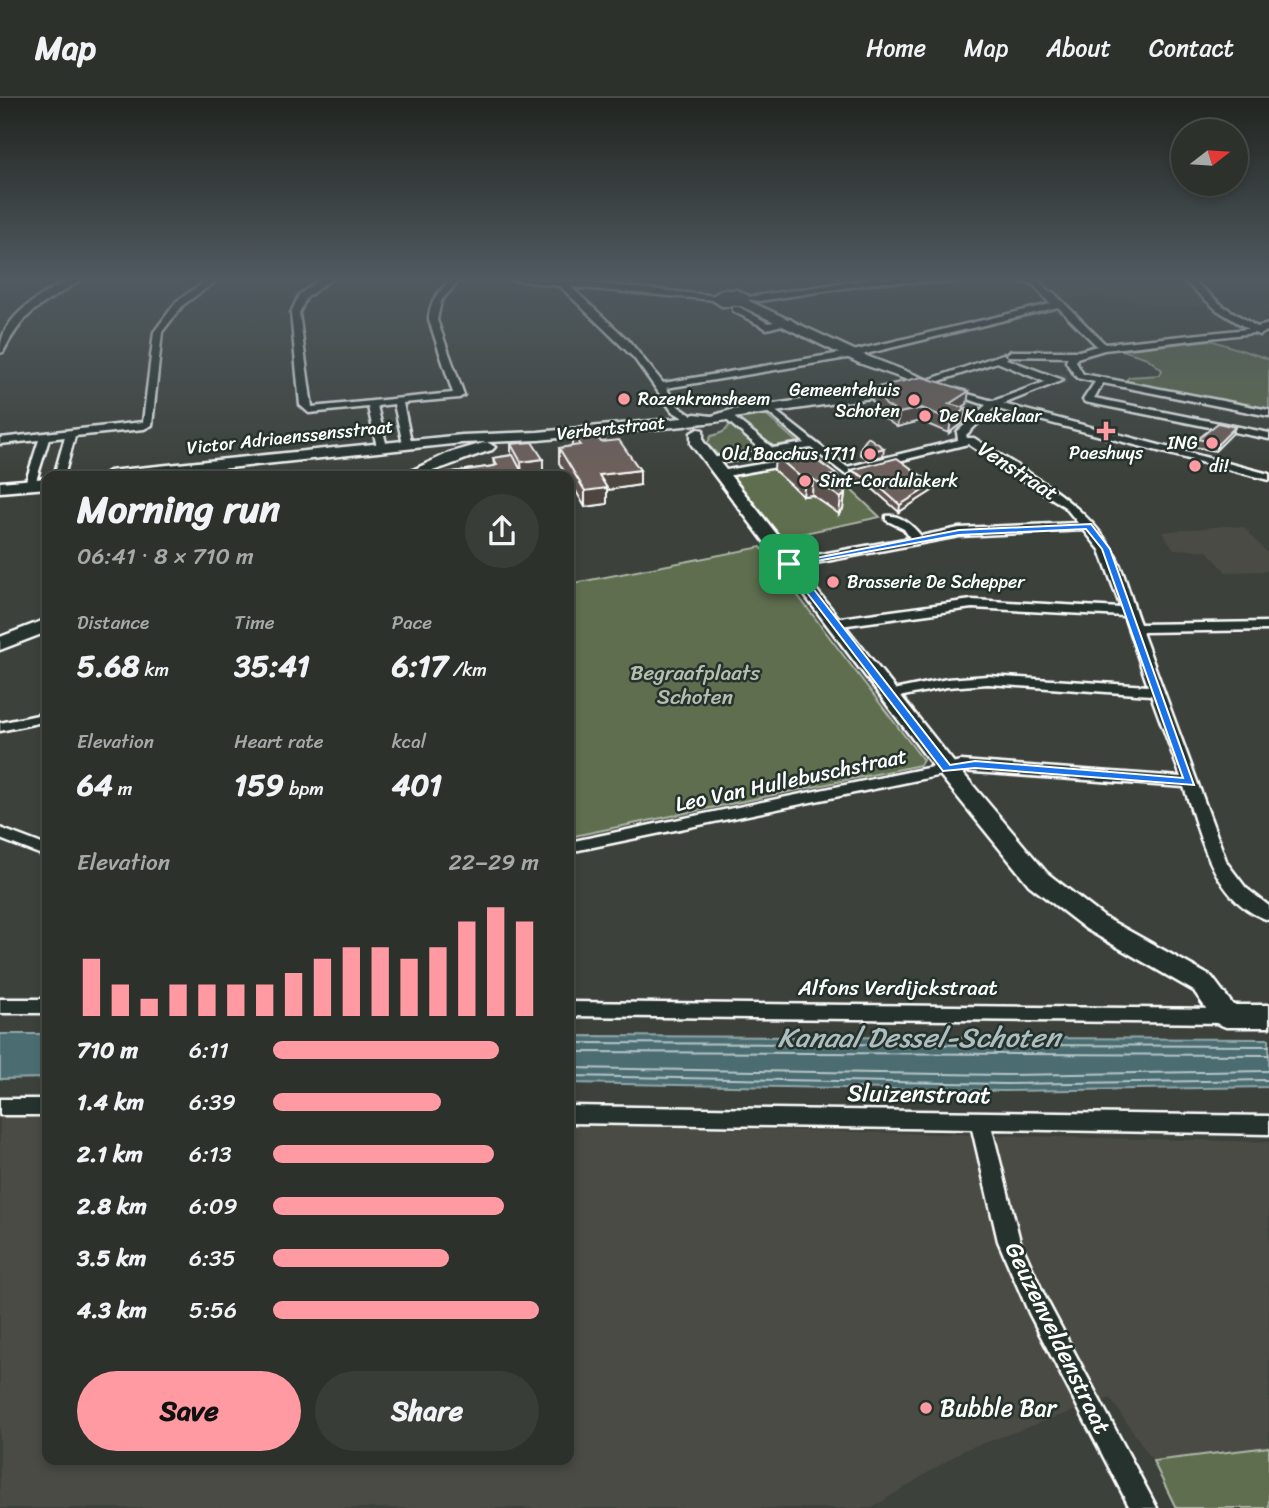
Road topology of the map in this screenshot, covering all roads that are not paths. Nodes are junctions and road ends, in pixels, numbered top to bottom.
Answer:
1 (157, 344) edge
2 (298, 344) edge
3 (441, 344) edge
4 (625, 344) edge
5 (832, 344) edge
6 (899, 344) edge
7 (1099, 344) edge
8 (1134, 344) edge
9 (1103, 347) junction
10 (853, 354) junction
11 (1080, 354) junction
12 (1004, 357) junction
13 (1080, 376) junction
14 (1069, 378) tunnel mouth
15 (927, 382) junction
16 (1100, 382) junction
17 (660, 386) junction
18 (398, 402) junction
19 (372, 405) junction
20 (991, 405) junction
21 (768, 408) junction
22 (1269, 413) edge
23 (720, 417) junction
24 (691, 425) junction
25 (71, 434) junction
26 (45, 436) junction
27 (1269, 436) edge
28 (963, 440) junction
29 (0, 441) edge
30 (481, 442) junction
31 (408, 444) junction
32 (812, 445) junction
33 (382, 447) junction
34 (771, 451) junction
35 (824, 455) junction
36 (786, 464) junction
37 (716, 468) junction
38 (60, 471) edge
39 (156, 471) edge
40 (420, 471) edge
41 (1269, 477) edge
42 (42, 483) edge
43 (30, 484) junction
44 (0, 487) edge
45 (890, 518) dead end
46 (1088, 526) junction
47 (918, 539) junction
48 (789, 564) junction
49 (1128, 612) junction
50 (833, 623) junction
51 (1269, 626) edge
52 (42, 627) edge
53 (1133, 628) junction
54 (0, 644) edge
55 (1156, 691) junction
56 (889, 695) junction
57 (42, 718) edge
58 (0, 727) edge
59 (947, 769) junction
60 (1190, 783) junction
61 (0, 833) edge
62 (574, 846) edge
63 (42, 850) edge
64 (1269, 914) edge
65 (0, 1006) edge
66 (42, 1006) edge
67 (574, 1009) edge
68 (1226, 1016) junction
69 (1269, 1016) edge
70 (0, 1107) edge
71 (42, 1107) edge
72 (574, 1114) edge
73 (980, 1121) junction
74 (1269, 1125) edge
75 (1144, 1508) edge

1 - 25 street
2 - 19 street
3 - 18 street
4 - 17 street
5 - 10 street
6 - 10 street
7 - 9 street
8 - 9 street
9 - 11 street
10 - 15 street
10 - 17 street
11 - 12 street
11 - 13 street
12 - 15 street
12 - 20 street
13 - 14 street
13 - 16 street
15 - 20 street
15 - 21 street
16 - 22 street
16 - 27 street
17 - 24 street
18 - 19 street
18 - 31 street
19 - 33 street
20 - 28 street
20 - 41 street
21 - 23 street
21 - 32 street
23 - 24 street, Verbertstraat
23 - 34 street
24 - 30 street, Verbertstraat
24 - 37 street
25 - 26 street
25 - 38 street
26 - 29 street
26 - 43 street
28 - 35 street
28 - 46 street, Venstraat
30 - 31 street, Victor Adriaenssensstraat
30 - 40 street, Verbertstraat
31 - 33 street, Victor Adriaenssensstraat
32 - 34 street
32 - 35 street
33 - 39 street, Victor Adriaenssensstraat
34 - 36 street
34 - 37 street
35 - 36 street
36 - 37 street
37 - 48 street
42 - 43 street
43 - 44 street
45 - 47 street
46 - 47 street
46 - 49 street, Venstraat
47 - 48 street
48 - 50 street
49 - 50 street
49 - 53 street, Venstraat
50 - 56 street
51 - 53 street
52 - 54 street
53 - 55 street, Venstraat
55 - 56 street
55 - 60 street, Venstraat
56 - 59 street
57 - 58 street
59 - 60 street, Leo Van Hullebuschstraat
59 - 62 street, Leo Van Hullebuschstraat
59 - 68 street
60 - 64 street, Venstraat
61 - 63 street
65 - 66 street
67 - 68 street, Alfons Verdijckstraat
68 - 69 street
70 - 71 street
72 - 73 street, Sluizenstraat
73 - 74 street, Sluizenstraat
73 - 75 street, Geuzenveldenstraat

